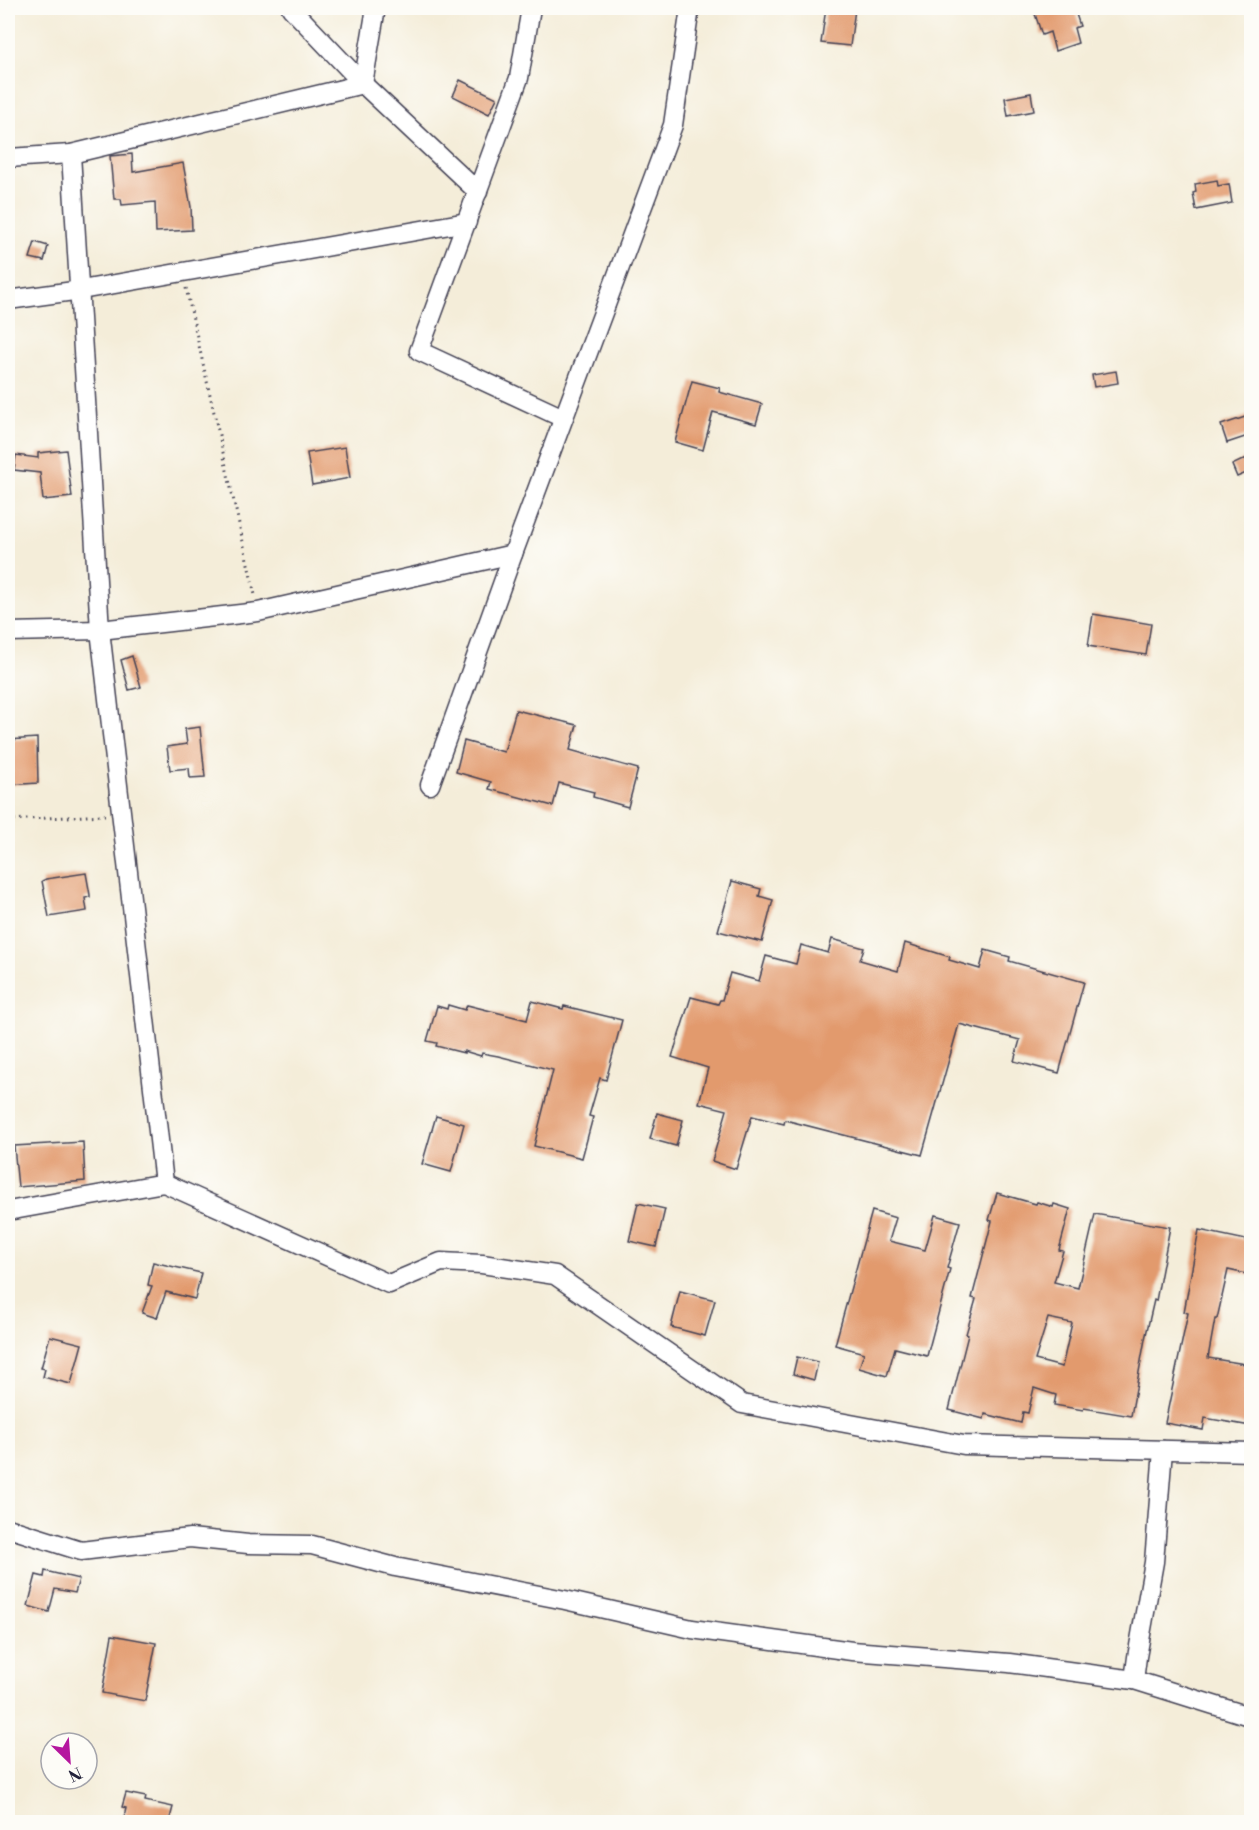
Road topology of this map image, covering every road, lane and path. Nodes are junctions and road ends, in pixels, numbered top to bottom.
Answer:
1 (291, 8) edge
2 (376, 8) edge
3 (531, 8) edge
4 (690, 8) edge
5 (363, 84) junction
6 (71, 154) junction
7 (8, 158) edge
8 (478, 192) junction
9 (467, 222) junction
10 (182, 273) junction
11 (81, 290) junction
12 (8, 300) edge
13 (564, 418) junction
14 (513, 554) junction
15 (258, 612) junction
16 (100, 630) junction
17 (8, 632) edge
18 (430, 785) dead end
19 (121, 814) junction
20 (8, 820) edge
21 (164, 1183) junction
22 (8, 1211) edge
23 (1163, 1450) junction
24 (1251, 1452) edge
25 (8, 1528) edge
26 (1134, 1680) junction
27 (1251, 1717) edge

1 - 5 street
2 - 5 street
3 - 8 street
4 - 13 street
5 - 6 street
5 - 8 street
6 - 7 street
6 - 11 street
8 - 9 street
9 - 10 street
9 - 13 street
10 - 11 street
10 - 15 path
11 - 12 street
11 - 16 street
13 - 14 street
14 - 15 street
14 - 18 street
15 - 16 street
16 - 17 street
16 - 19 street
19 - 20 path
19 - 21 street
21 - 22 street
21 - 23 street
23 - 24 street
23 - 26 street
25 - 26 street
26 - 27 street

